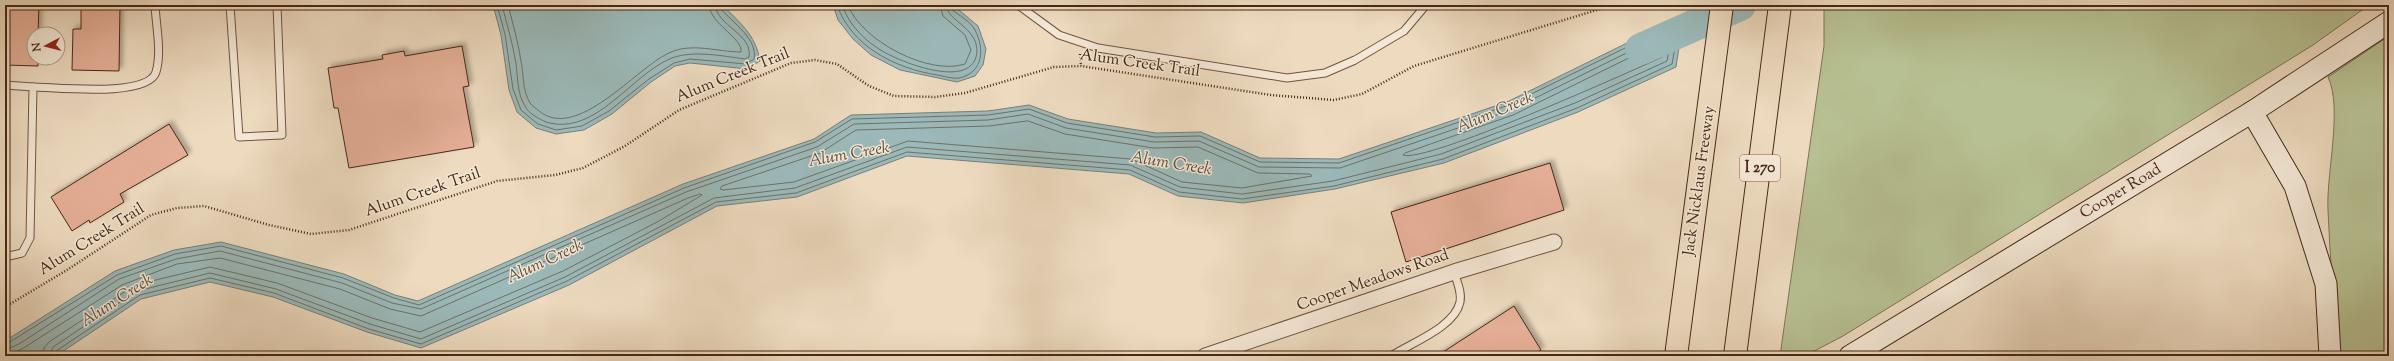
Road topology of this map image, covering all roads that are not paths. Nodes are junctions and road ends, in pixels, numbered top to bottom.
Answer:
1 (155, 5) edge
2 (230, 5) edge
3 (276, 5) edge
4 (1018, 5) edge
5 (1426, 5) edge
6 (1722, 5) edge
7 (1780, 5) edge
8 (2389, 22) edge
9 (5, 85) edge
10 (33, 87) junction
11 (2252, 112) junction
12 (1554, 242) dead end
13 (5, 257) edge
14 (1454, 272) junction
15 (1205, 356) edge
16 (1391, 356) edge
17 (1676, 356) edge
18 (1735, 356) edge
19 (1850, 356) edge
20 (2330, 356) edge

1 - 10 lane
2 - 3 lane
4 - 5 lane
6 - 17 highway, Jack Nicklaus Freeway
7 - 18 highway, I 270
8 - 11 street, Cooper Road
9 - 10 lane
10 - 13 lane
11 - 19 street, Cooper Road
11 - 20 street
12 - 14 street, Cooper Meadows Road
14 - 15 street, Cooper Meadows Road
14 - 16 lane

